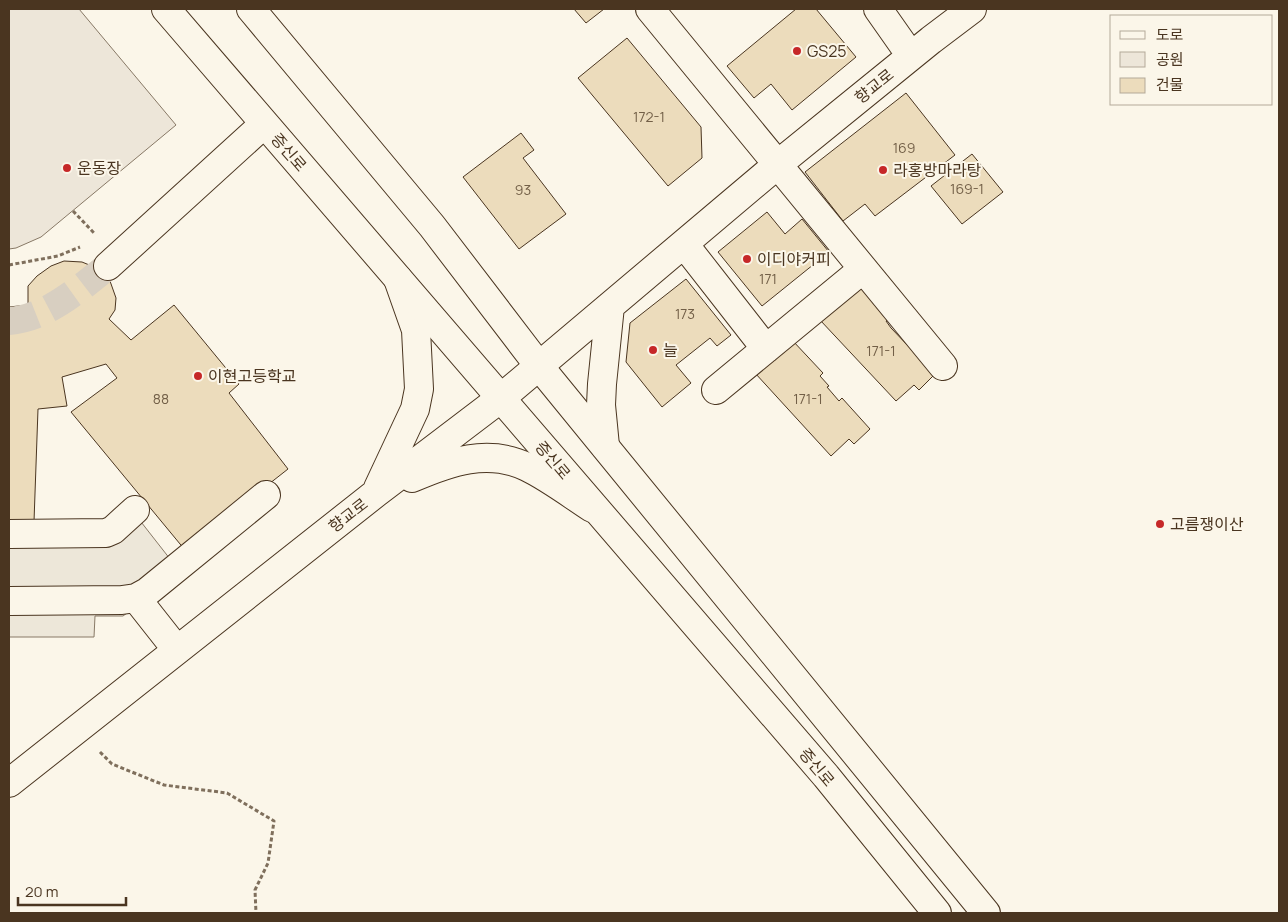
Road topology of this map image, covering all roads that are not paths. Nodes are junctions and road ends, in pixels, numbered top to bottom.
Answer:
1 (166, 9) edge
2 (251, 9) edge
3 (650, 9) edge
4 (878, 9) edge
5 (972, 9) edge
6 (911, 56) junction
7 (264, 124) junction
8 (777, 165) junction
9 (684, 244) junction
10 (108, 266) tunnel mouth
11 (863, 269) junction
12 (398, 279) junction
13 (610, 306) junction
14 (766, 349) junction
15 (539, 366) junction
16 (943, 366) dead end
17 (716, 390) dead end
18 (501, 398) junction
19 (605, 446) junction
20 (376, 493) junction
21 (266, 496) dead end
22 (135, 510) dead end
23 (598, 512) junction
24 (9, 534) edge
25 (136, 598) junction
26 (9, 601) edge
27 (177, 650) junction
28 (9, 783) edge
29 (937, 913) edge
30 (986, 913) edge

1 - 7 main road, 증신로
2 - 15 main road
3 - 8 main road
4 - 6 main road
5 - 6 main road, 향교로
6 - 8 main road, 향교로
7 - 10 main road
7 - 12 main road, 증신로
8 - 9 main road, 향교로
8 - 11 main road
9 - 13 main road, 향교로
9 - 14 main road
11 - 14 main road
11 - 16 main road
12 - 18 main road, 증신로
12 - 20 main road
13 - 15 main road, 향교로
13 - 19 main road
14 - 17 main road
15 - 18 main road, 향교로
15 - 19 main road
18 - 20 main road, 향교로
18 - 23 main road, 증신로
19 - 30 main road
20 - 23 main road
20 - 27 main road, 향교로
21 - 25 main road
22 - 24 main road
23 - 29 main road, 증신로
25 - 26 main road
25 - 27 main road
27 - 28 main road, 향교로

